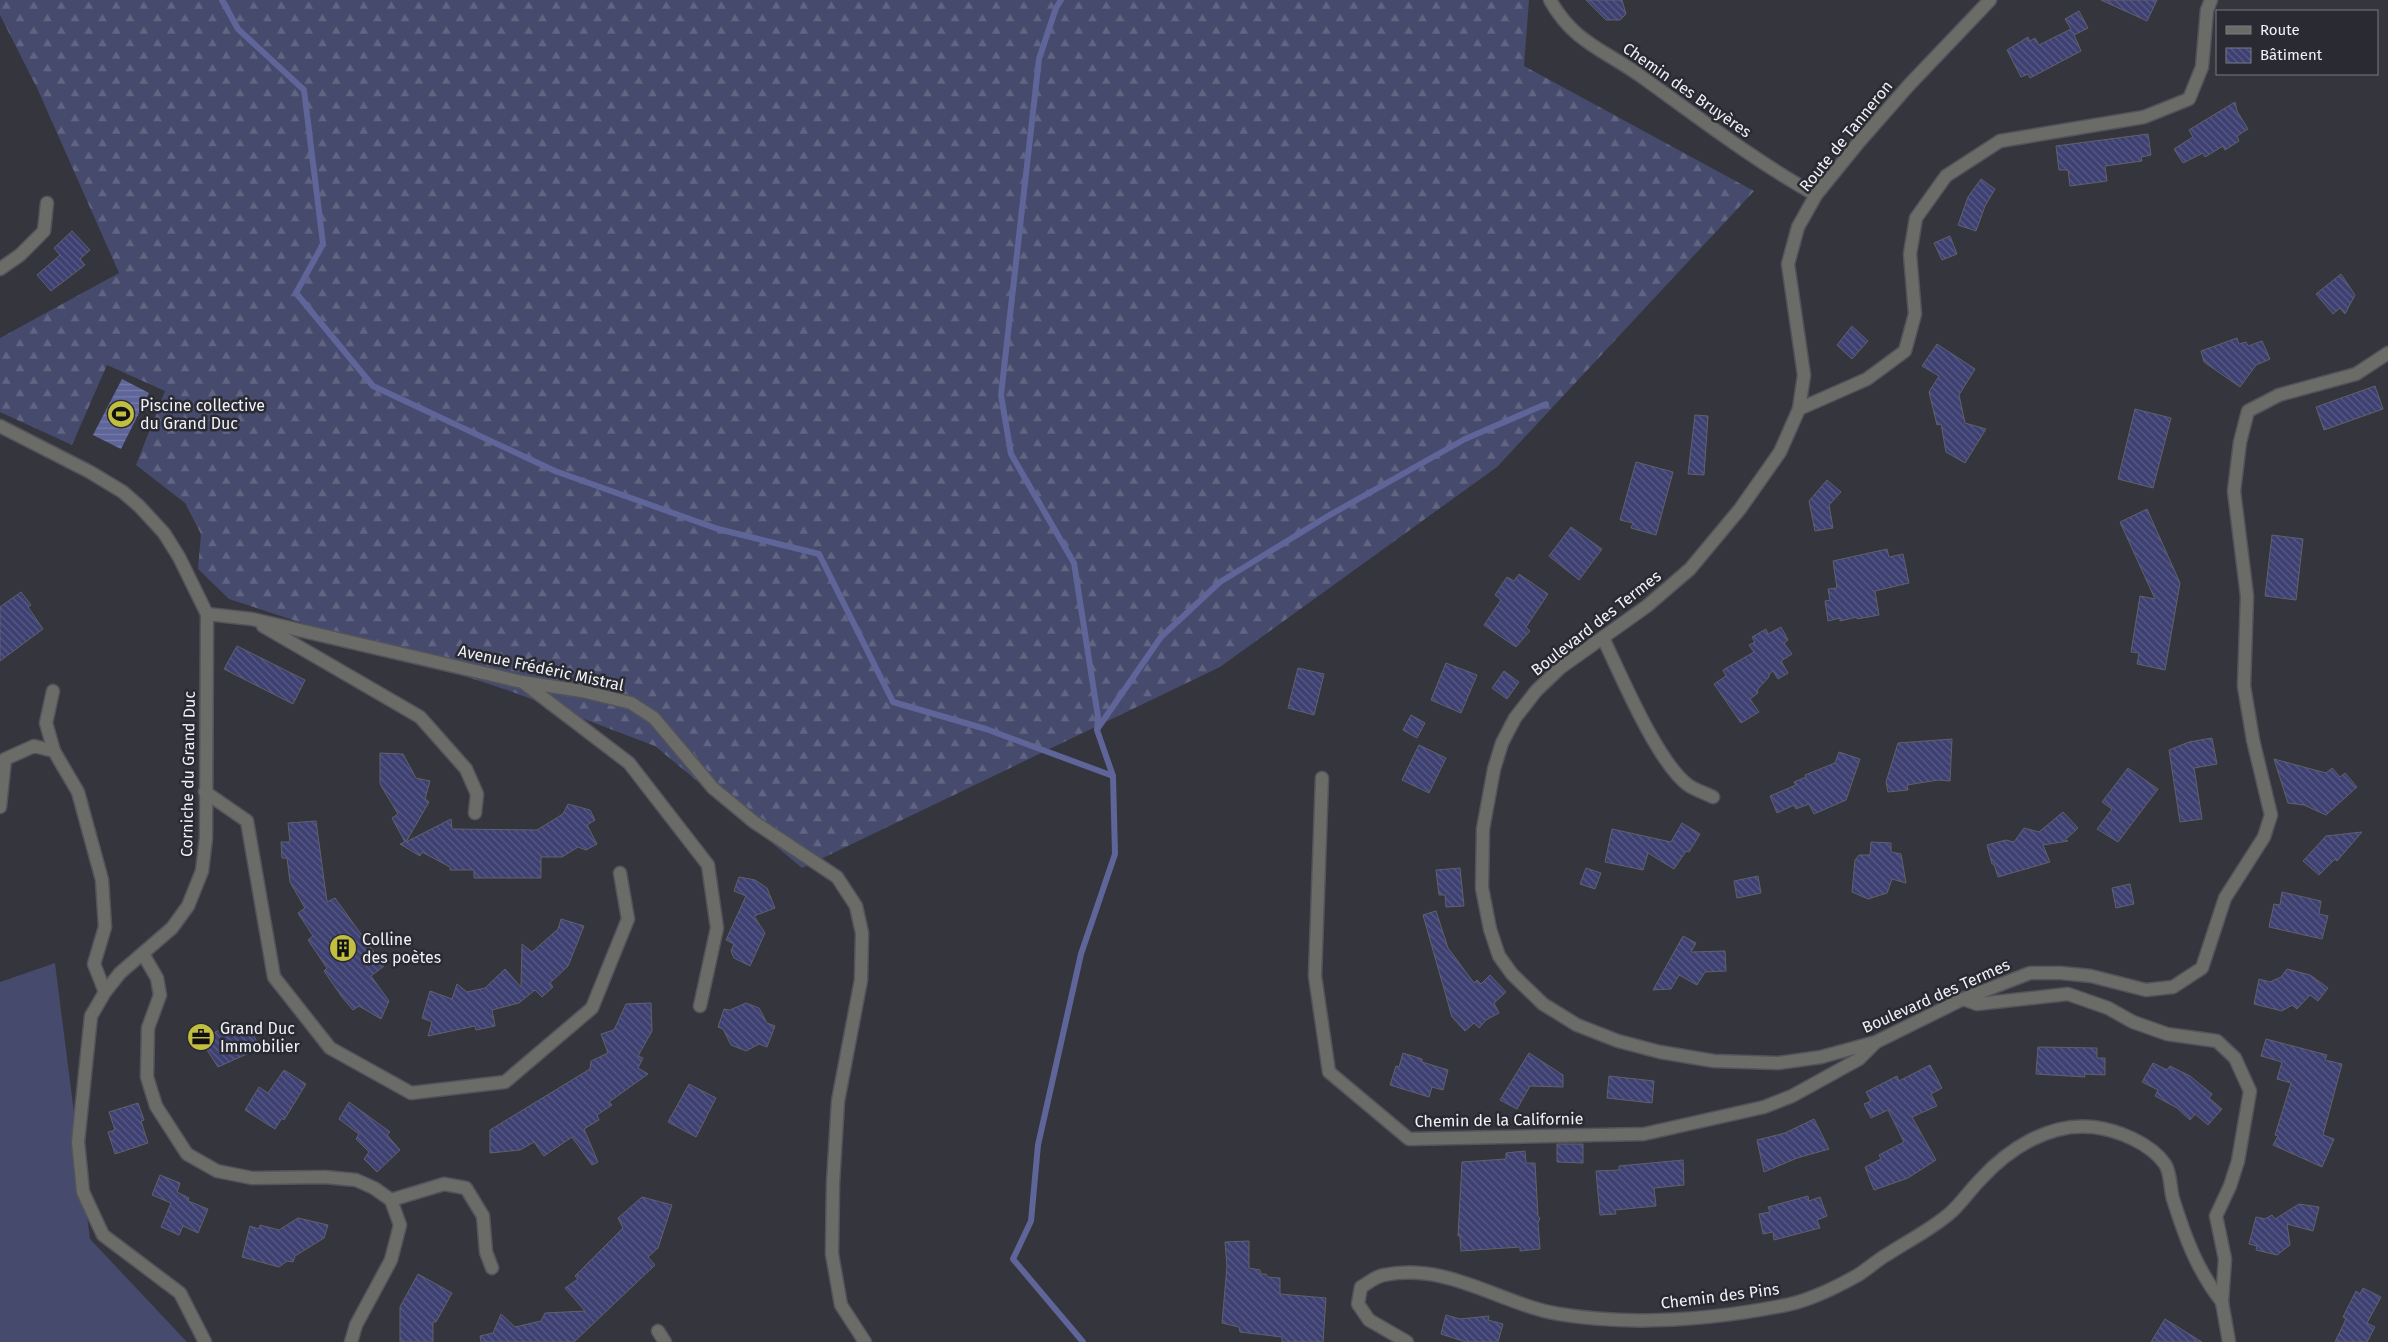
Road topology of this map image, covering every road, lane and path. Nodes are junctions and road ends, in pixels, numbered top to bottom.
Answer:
1 (1550, 0) edge
2 (1990, 0) edge
3 (2211, 0) edge
4 (1816, 195) junction
5 (47, 203) dead end
6 (0, 269) edge
7 (2388, 353) edge
8 (1799, 409) junction
9 (0, 426) edge
10 (207, 614) junction
11 (252, 619) junction
12 (1603, 638) junction
13 (522, 682) junction
14 (53, 691) dead end
15 (54, 751) junction
16 (1322, 778) dead end
17 (205, 792) junction
18 (1713, 797) dead end
19 (0, 806) edge
20 (475, 814) dead end
21 (620, 873) dead end
22 (143, 954) junction
23 (105, 992) junction
24 (1963, 999) junction
25 (700, 1006) dead end
26 (1876, 1042) junction
27 (391, 1200) junction
28 (492, 1268) dead end
29 (2222, 1302) junction
30 (205, 1342) edge
31 (351, 1342) edge
32 (865, 1342) edge
33 (1407, 1342) edge
34 (2229, 1342) edge

1 - 4 street, Chemin des Bruyères
2 - 4 street, Route de Tanneron
3 - 8 street
4 - 8 street, Route de Tanneron
5 - 6 street
7 - 24 street, Boulevard des Termes
8 - 12 street, Boulevard des Termes
9 - 10 street, Corniche du Grand Duc
10 - 11 street, Avenue Frédéric Mistral
10 - 17 street, Corniche du Grand Duc
11 - 13 street, Avenue Frédéric Mistral
11 - 20 street
12 - 18 street
12 - 26 street, Boulevard des Termes
13 - 25 street
13 - 32 street, Avenue Frédéric Mistral
14 - 15 street
15 - 19 street
15 - 23 street
16 - 26 street, Chemin de la Californie
17 - 21 street
17 - 22 street, Corniche du Grand Duc
22 - 23 street, Corniche du Grand Duc
22 - 27 street
23 - 30 street, Corniche du Grand Duc
24 - 26 street, Boulevard des Termes
24 - 29 street
27 - 28 street
27 - 31 street
29 - 33 street, Chemin des Pins
29 - 34 street

